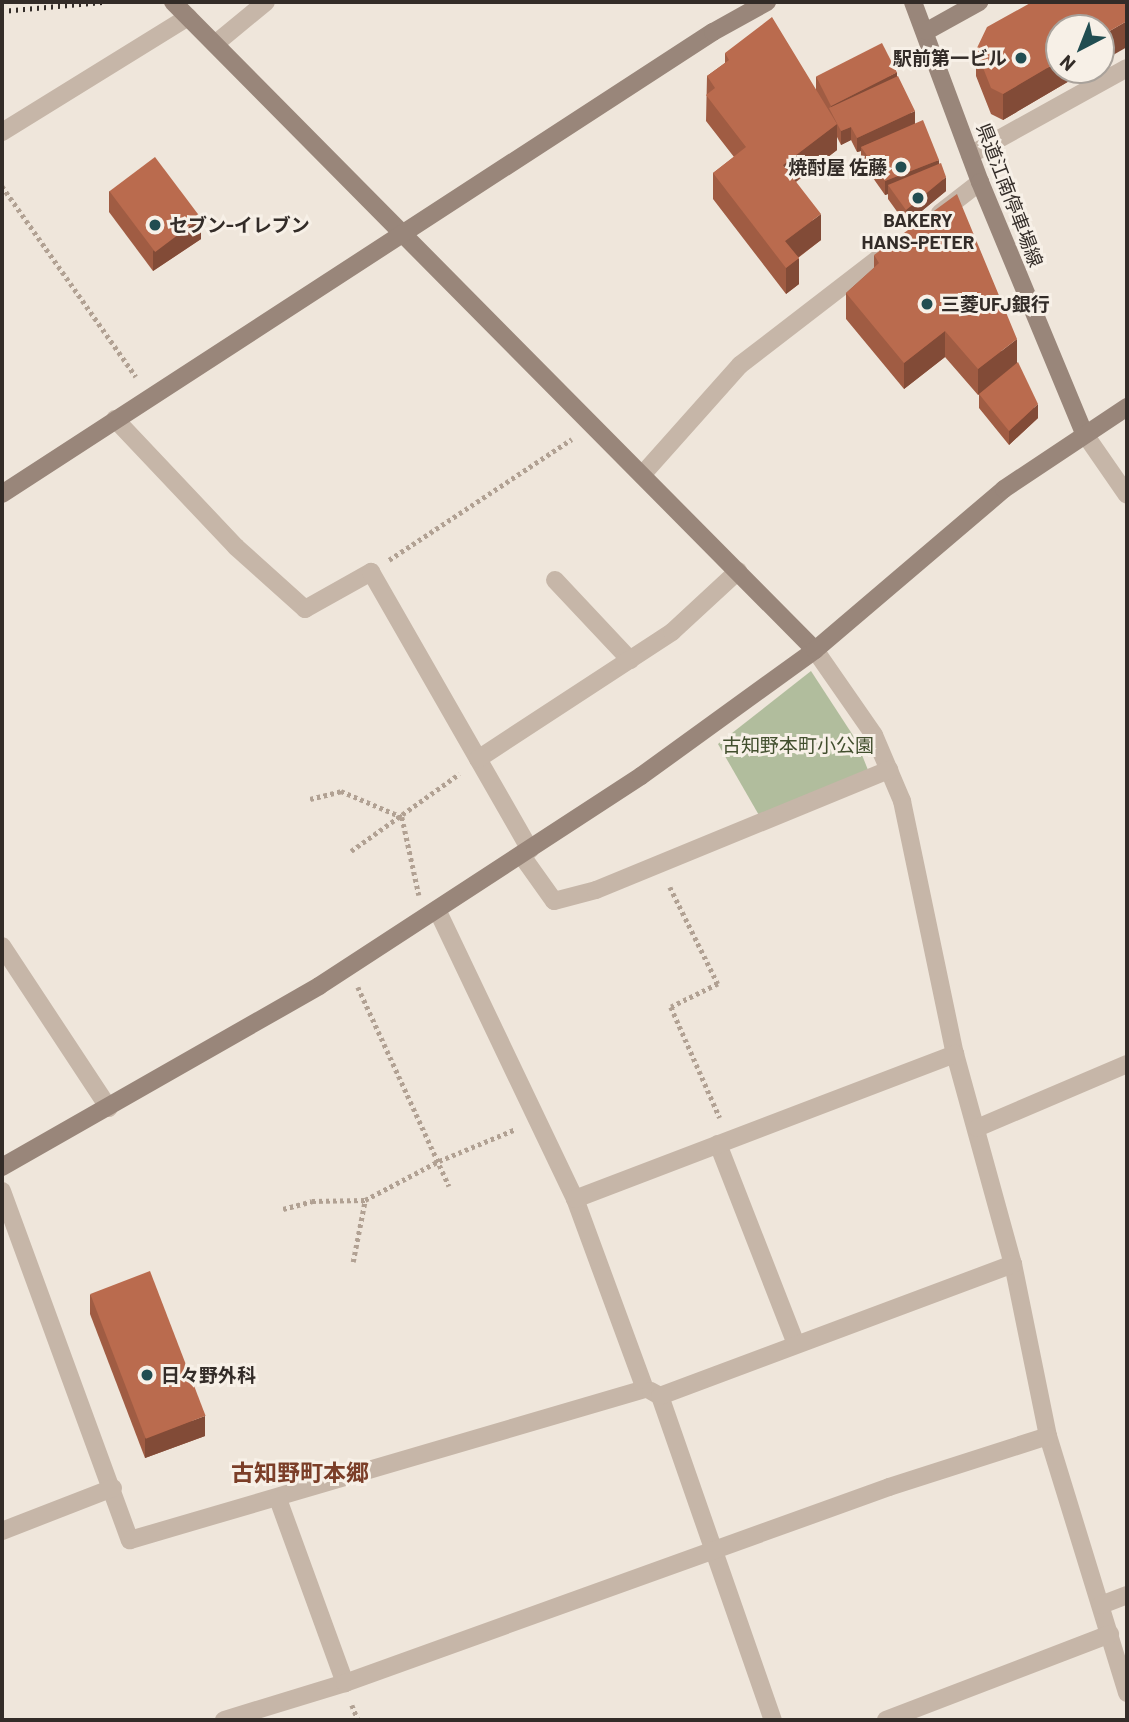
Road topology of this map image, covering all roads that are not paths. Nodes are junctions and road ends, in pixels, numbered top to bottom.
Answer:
1 (173, 2) edge
2 (266, 2) edge
3 (767, 2) edge
4 (913, 2) edge
5 (979, 2) edge
6 (188, 17) junction
7 (927, 31) junction
8 (215, 44) junction
9 (1127, 68) edge
10 (2, 132) edge
11 (970, 155) junction
12 (981, 182) junction
13 (926, 223) edge
14 (403, 234) junction
15 (905, 239) edge
16 (1126, 411) edge
17 (116, 419) junction
18 (1084, 433) junction
19 (642, 475) junction
20 (2, 495) edge
21 (1127, 495) edge
22 (738, 571) junction
23 (555, 580) dead end
24 (815, 650) junction
25 (630, 660) junction
26 (478, 759) junction
27 (889, 770) junction
28 (526, 853) junction
29 (431, 916) junction
30 (2, 946) edge
31 (955, 1054) junction
32 (1127, 1064) edge
33 (109, 1108) junction
34 (977, 1128) junction
35 (724, 1141) junction
36 (2, 1167) edge
37 (2, 1191) edge
38 (575, 1199) junction
39 (1013, 1264) junction
40 (795, 1342) junction
41 (653, 1392) junction
42 (1048, 1436) junction
43 (113, 1488) junction
44 (278, 1499) junction
45 (2, 1531) edge
46 (712, 1554) junction
47 (1127, 1595) edge
48 (1101, 1605) junction
49 (1110, 1634) junction
50 (345, 1683) junction
51 (1127, 1693) edge
52 (224, 1720) edge
53 (773, 1720) edge
54 (886, 1720) edge

1 - 6 street
2 - 8 street
3 - 14 street
4 - 7 street, 県道江南停車場線
5 - 7 street
6 - 8 street
6 - 10 street
7 - 11 street, 県道江南停車場線
8 - 14 street
9 - 11 street
11 - 12 street, 県道江南停車場線
12 - 13 street
12 - 18 street, 県道江南停車場線
14 - 17 street
14 - 19 street
15 - 19 street
16 - 18 street
17 - 20 street
17 - 26 street
18 - 21 street
18 - 24 street
19 - 22 street
22 - 24 street
22 - 25 street
23 - 25 street
24 - 27 street
24 - 28 street
25 - 26 street
26 - 28 street
27 - 28 street
27 - 31 street
28 - 29 street
29 - 33 street
29 - 38 street
30 - 33 street
31 - 34 street
31 - 35 street
32 - 34 street
33 - 36 street
34 - 39 street
35 - 38 street
35 - 40 street
37 - 43 street
38 - 41 street
39 - 40 street
39 - 42 street
40 - 41 street
41 - 44 street
41 - 46 street
42 - 46 street
42 - 48 street
43 - 44 street
43 - 45 street
44 - 50 street
46 - 50 street
46 - 53 street
47 - 48 street
48 - 49 street
49 - 51 street
49 - 54 street
50 - 52 street

